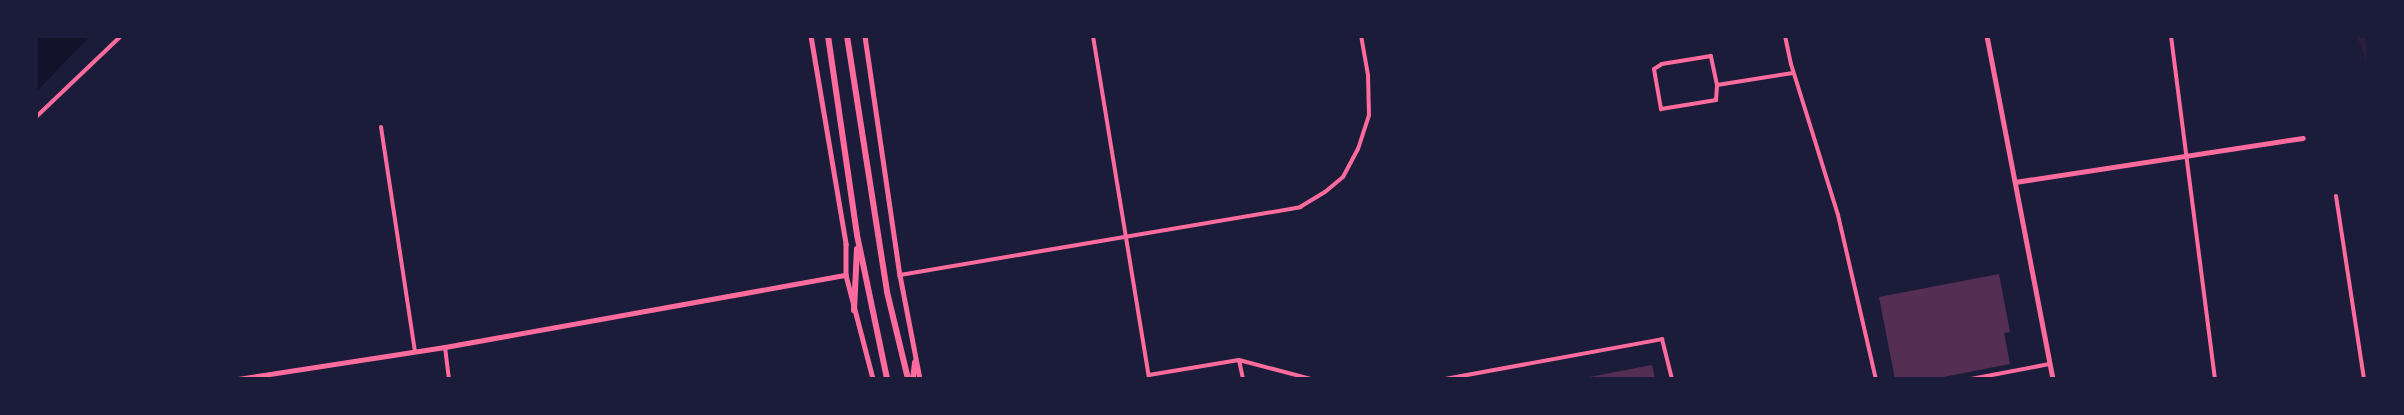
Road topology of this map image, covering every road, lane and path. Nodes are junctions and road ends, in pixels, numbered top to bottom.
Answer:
1 (120, 36) edge
2 (811, 36) edge
3 (828, 36) edge
4 (847, 36) edge
5 (865, 36) edge
6 (1094, 36) edge
7 (1361, 36) edge
8 (1785, 36) edge
9 (1987, 36) edge
10 (2170, 36) edge
11 (1793, 73) junction
12 (1717, 85) junction
13 (36, 117) edge
14 (381, 127) dead end
15 (2303, 138) dead end
16 (2187, 157) junction
17 (2015, 182) junction
18 (2336, 196) dead end
19 (857, 236) junction
20 (1127, 238) junction
21 (846, 275) junction
22 (900, 275) junction
23 (854, 310) junction
24 (445, 346) junction
25 (415, 351) junction
26 (1239, 360) junction
27 (915, 362) junction
28 (2050, 364) junction
29 (1149, 377) edge
30 (238, 379) edge
31 (449, 379) edge
32 (872, 379) edge
33 (888, 379) edge
34 (908, 379) edge
35 (913, 379) edge
36 (920, 379) edge
37 (1243, 379) edge
38 (1311, 379) edge
39 (1445, 379) edge
40 (1672, 379) edge
41 (1876, 379) edge
42 (1970, 379) edge
43 (2053, 379) edge
44 (2215, 379) edge
45 (2364, 379) edge

1 - 13 street
2 - 21 street
3 - 19 highway
4 - 34 highway
5 - 22 street
6 - 20 street
7 - 20 street
8 - 11 street
9 - 17 street
10 - 16 street
11 - 12 street
11 - 41 street
12 - 12 street
14 - 25 street
15 - 16 street
16 - 17 street
16 - 44 street
17 - 28 street
18 - 45 street
19 - 23 highway
19 - 33 highway
20 - 22 street
20 - 29 street
21 - 23 street
21 - 24 street
22 - 27 street
23 - 32 street
24 - 25 street
24 - 31 street
25 - 30 street
26 - 29 street
26 - 37 street
26 - 38 street
27 - 35 highway
27 - 36 street
28 - 42 street
28 - 43 street
39 - 40 street

